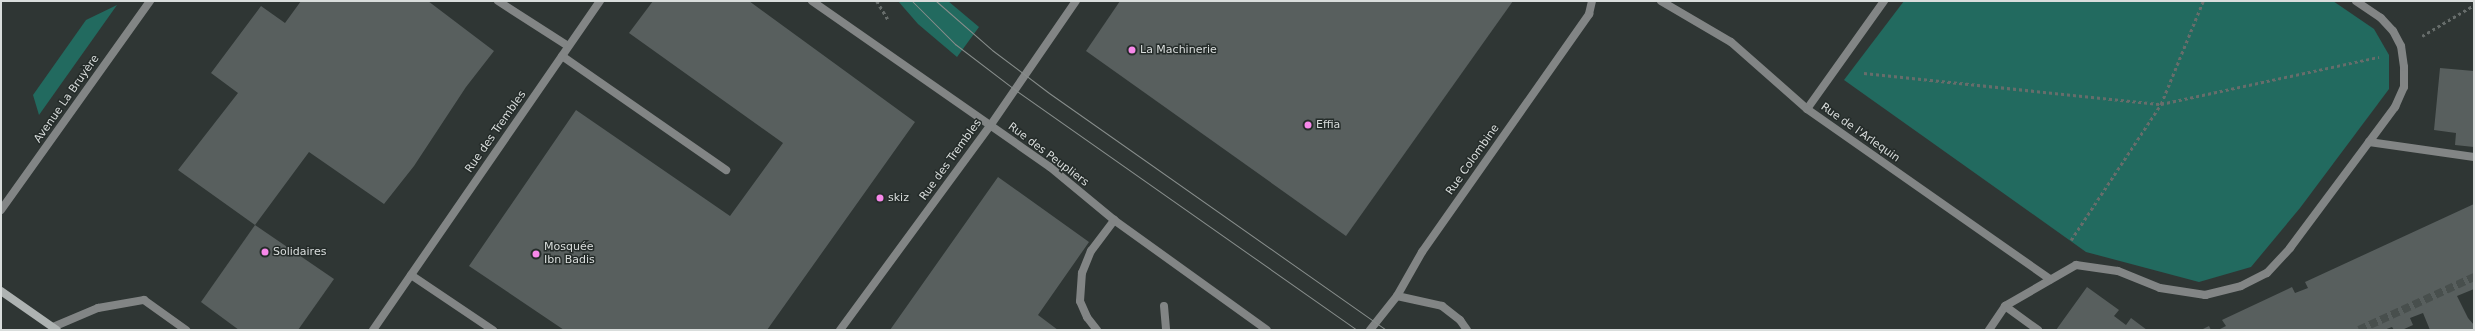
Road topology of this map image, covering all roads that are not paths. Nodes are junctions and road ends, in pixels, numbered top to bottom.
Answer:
1 (150, 1) edge
2 (498, 1) edge
3 (600, 1) edge
4 (812, 1) edge
5 (1076, 1) edge
6 (1592, 1) edge
7 (1661, 1) edge
8 (1884, 1) edge
9 (2356, 1) edge
10 (568, 46) junction
11 (562, 56) junction
12 (1807, 109) junction
13 (990, 126) junction
14 (2370, 142) junction
15 (2474, 156) edge
16 (726, 170) dead end
17 (1, 210) edge
18 (1114, 220) junction
19 (411, 275) junction
20 (2050, 279) junction
21 (1, 291) edge
22 (1397, 296) junction
23 (1164, 306) dead end
24 (2005, 306) junction
25 (55, 329) edge
26 (186, 330) edge
27 (373, 330) edge
28 (494, 330) edge
29 (840, 330) edge
30 (1098, 330) edge
31 (1166, 330) edge
32 (1268, 330) edge
33 (1370, 330) edge
34 (1467, 330) edge
35 (1989, 330) edge
36 (2038, 330) edge

1 - 17 street, Avenue La Bruyère
2 - 10 street
3 - 10 street, Rue des Trembles
4 - 13 street, Rue des Peupliers
5 - 13 street, Rue des Trembles
6 - 22 street, Rue Colombine
7 - 12 street, Rue de l'Arlequin
8 - 12 street
9 - 14 street
10 - 11 street, Rue des Trembles
11 - 16 street
11 - 19 street, Rue des Trembles
12 - 20 street, Rue de l'Arlequin
13 - 18 street, Rue des Peupliers
13 - 29 street, Rue des Trembles
14 - 15 street
14 - 20 street
18 - 30 street
18 - 32 street, Rue des Peupliers
19 - 27 street, Rue des Trembles
19 - 28 street
20 - 24 street
21 - 25 main road
22 - 33 street, Rue Colombine
22 - 34 street
23 - 31 street
24 - 35 street
24 - 36 street
25 - 26 street

